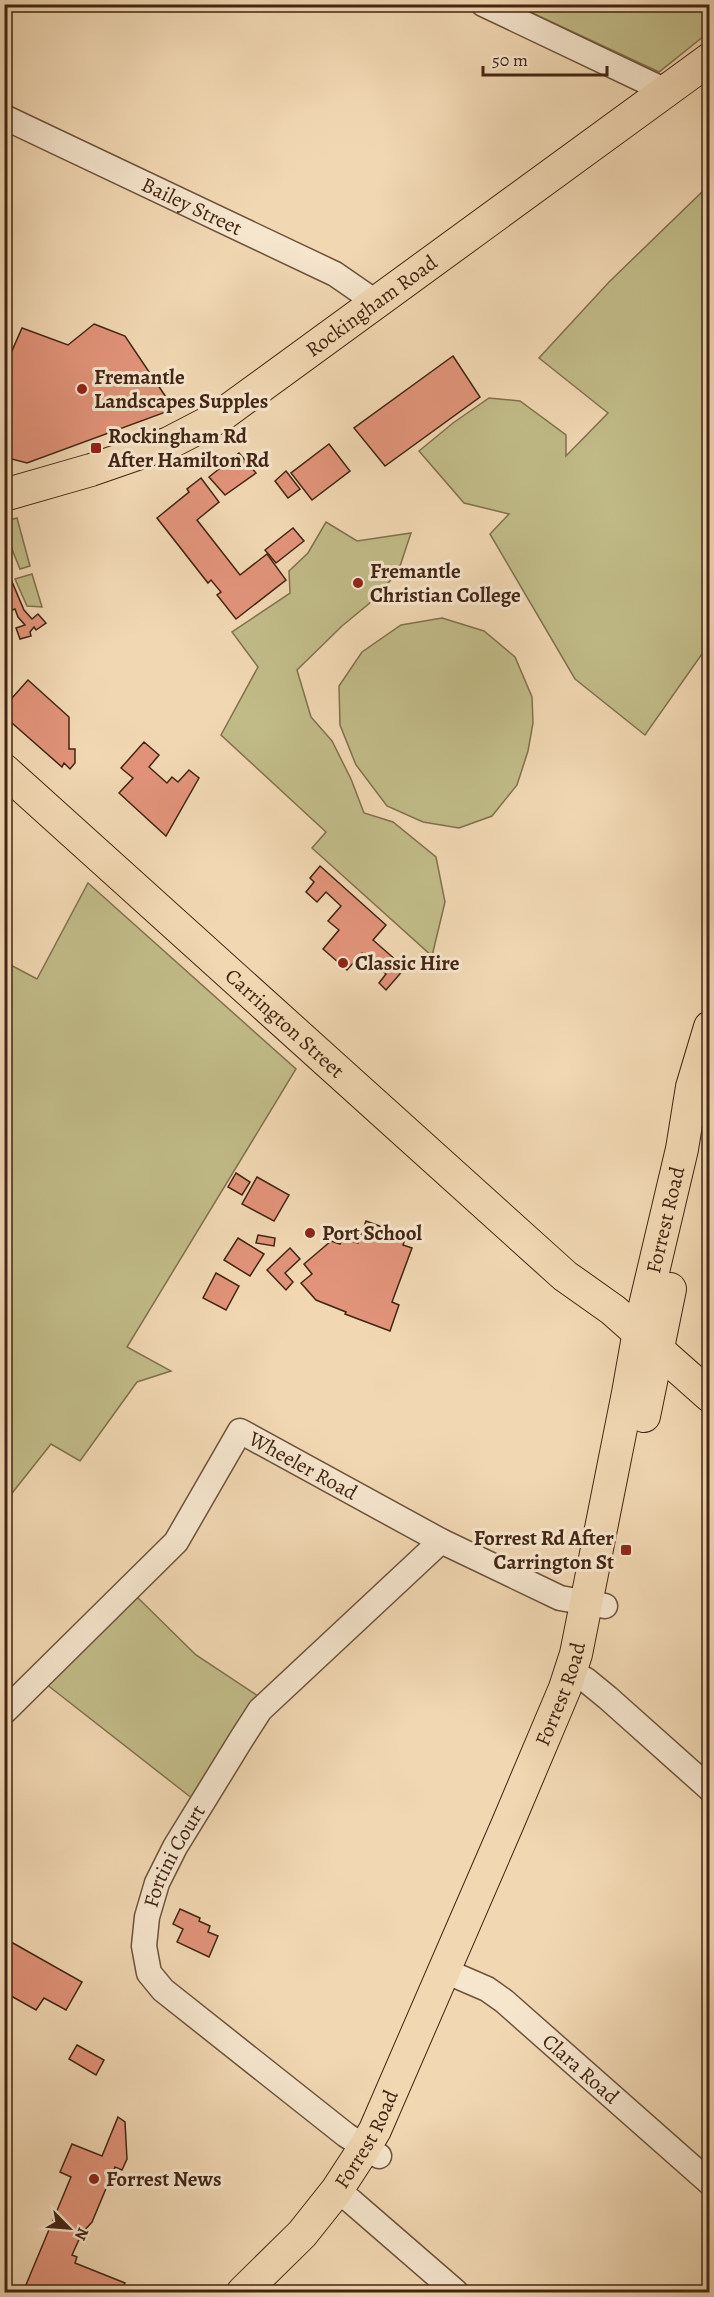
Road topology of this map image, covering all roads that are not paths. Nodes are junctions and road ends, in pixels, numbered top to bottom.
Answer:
1 (483, 4) edge
2 (710, 59) edge
3 (666, 90) junction
4 (4, 117) edge
5 (377, 303) junction
6 (12, 489) edge
7 (4, 770) edge
8 (710, 1027) edge
9 (710, 1098) edge
10 (646, 1351) junction
11 (710, 1396) edge
12 (710, 1412) edge
13 (441, 1541) junction
14 (595, 1605) junction
15 (578, 1676) junction
16 (4, 1712) edge
17 (710, 1789) edge
18 (452, 1974) junction
19 (372, 2152) junction
20 (710, 2183) edge
21 (344, 2195) junction
22 (243, 2292) edge
23 (267, 2292) edge
24 (456, 2292) edge

1 - 3 street
2 - 3 main road, Rockingham Road
3 - 5 main road, Rockingham Road
4 - 5 street, Bailey Street
5 - 6 main road, Rockingham Road
7 - 10 main road, Carrington Street
8 - 10 main road, Forrest Road
9 - 10 main road, Forrest Road
10 - 11 main road, Carrington Street
10 - 12 main road, Carrington Street
10 - 14 main road, Forrest Road
13 - 14 street, Wheeler Road
13 - 16 street, Wheeler Road
13 - 19 street, Fortini Court
14 - 15 main road, Forrest Road
15 - 17 street
15 - 18 main road, Forrest Road
18 - 19 main road, Forrest Road
18 - 20 street, Clara Road
19 - 21 main road, Forrest Road
21 - 22 main road, Forrest Road
21 - 23 main road, Forrest Road
21 - 24 street

